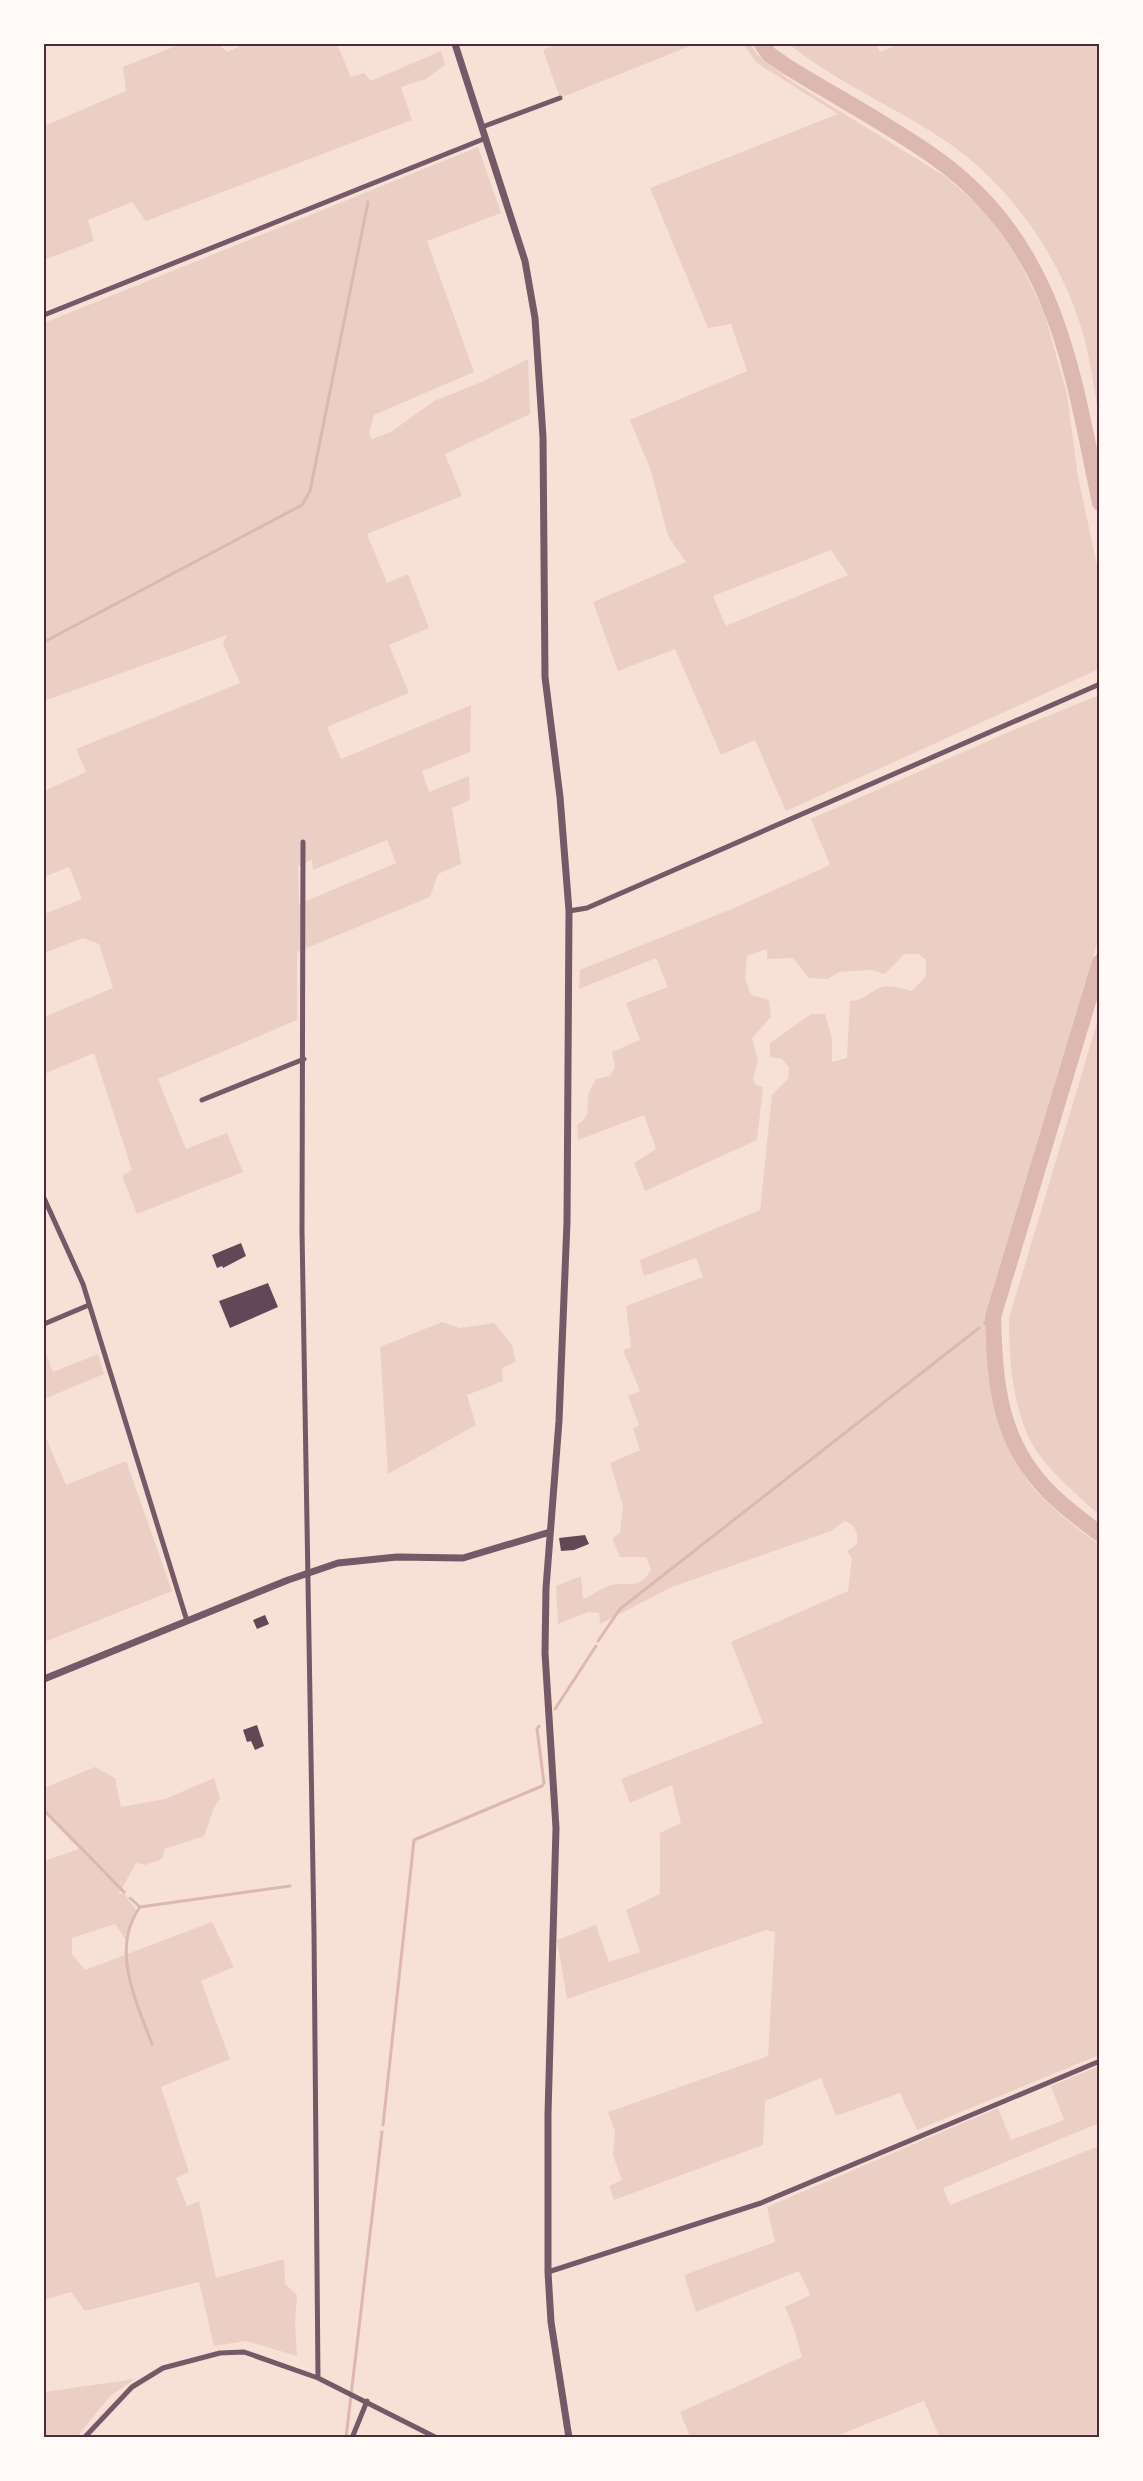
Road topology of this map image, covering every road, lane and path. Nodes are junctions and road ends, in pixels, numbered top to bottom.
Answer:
1 (455, 44) edge
2 (560, 98) dead end
3 (482, 127) junction
4 (486, 138) junction
5 (44, 315) edge
6 (1100, 684) edge
7 (303, 842) dead end
8 (568, 911) junction
9 (304, 1059) junction
10 (202, 1100) dead end
11 (44, 1198) edge
12 (90, 1305) junction
13 (44, 1324) edge
14 (549, 1532) junction
15 (308, 1572) junction
16 (188, 1621) junction
17 (44, 1679) edge
18 (1100, 2061) edge
19 (548, 2272) junction
20 (318, 2378) junction
21 (367, 2401) junction
22 (84, 2438) edge
23 (352, 2438) edge
24 (437, 2438) edge
25 (569, 2438) edge

1 - 3 street
2 - 3 street
3 - 4 street
4 - 5 street
4 - 8 street
6 - 8 street
7 - 9 street
8 - 14 street
9 - 10 street
9 - 15 street
11 - 12 street
12 - 13 street
12 - 16 street
14 - 15 street
14 - 19 street
15 - 16 street
15 - 20 street
16 - 17 street
18 - 19 street
19 - 25 street
20 - 21 street
20 - 22 street
21 - 23 street
21 - 24 street

